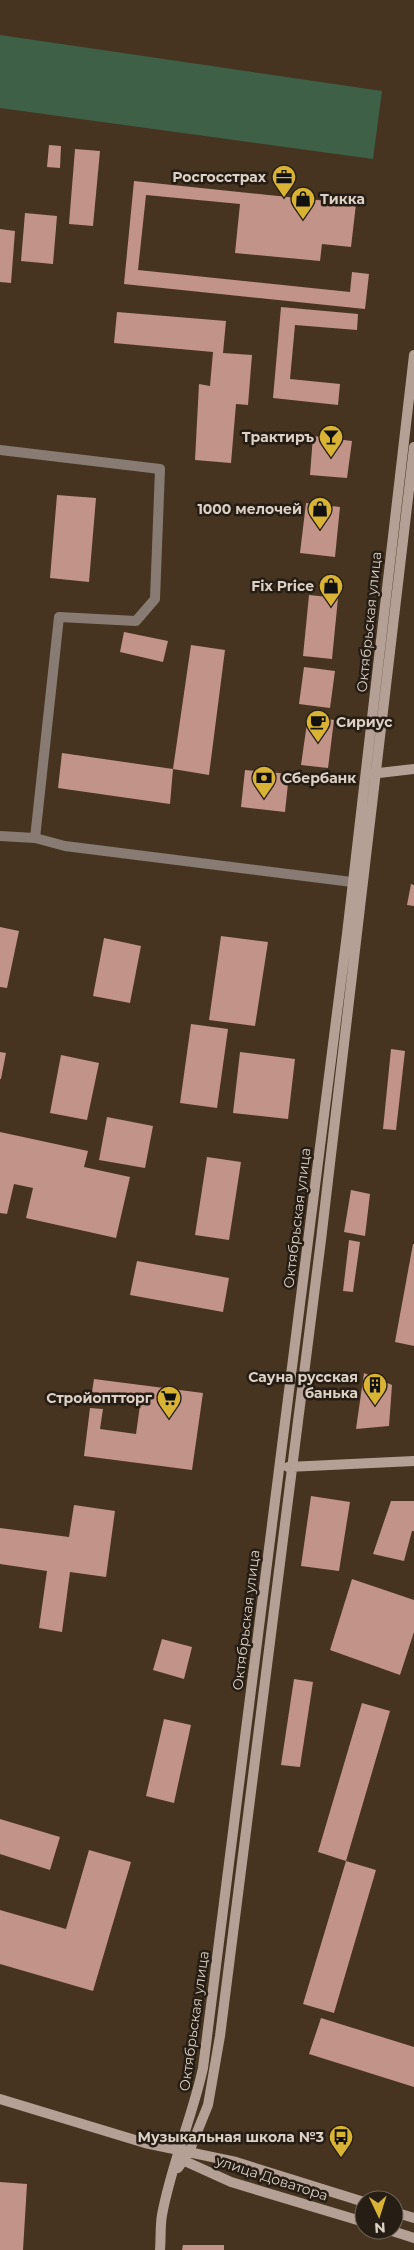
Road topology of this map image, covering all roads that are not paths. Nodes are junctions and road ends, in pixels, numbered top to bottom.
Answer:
1 (414, 355) edge
2 (414, 447) edge
3 (0, 450) edge
4 (414, 769) edge
5 (376, 773) junction
6 (365, 774) junction
7 (0, 836) edge
8 (34, 838) junction
9 (352, 882) junction
10 (414, 1461) edge
11 (293, 1466) junction
12 (279, 1467) junction
13 (0, 2099) edge
14 (182, 2155) junction
15 (354, 2199) edge
16 (354, 2219) edge
17 (160, 2250) edge

1 - 6 main road, Октябрьская улица
2 - 5 main road, Октябрьская улица
3 - 8 street
4 - 5 main road
5 - 6 main road
5 - 11 main road, Октябрьская улица
6 - 9 main road, Октябрьская улица
7 - 8 street
8 - 9 street
9 - 12 main road, Октябрьская улица
10 - 11 main road
11 - 12 main road
11 - 14 main road, Октябрьская улица
12 - 14 main road, Октябрьская улица
13 - 14 main road, улица Доватора
14 - 15 main road, улица Доватора
14 - 16 main road, улица Доватора
14 - 17 main road, Октябрьская улица

